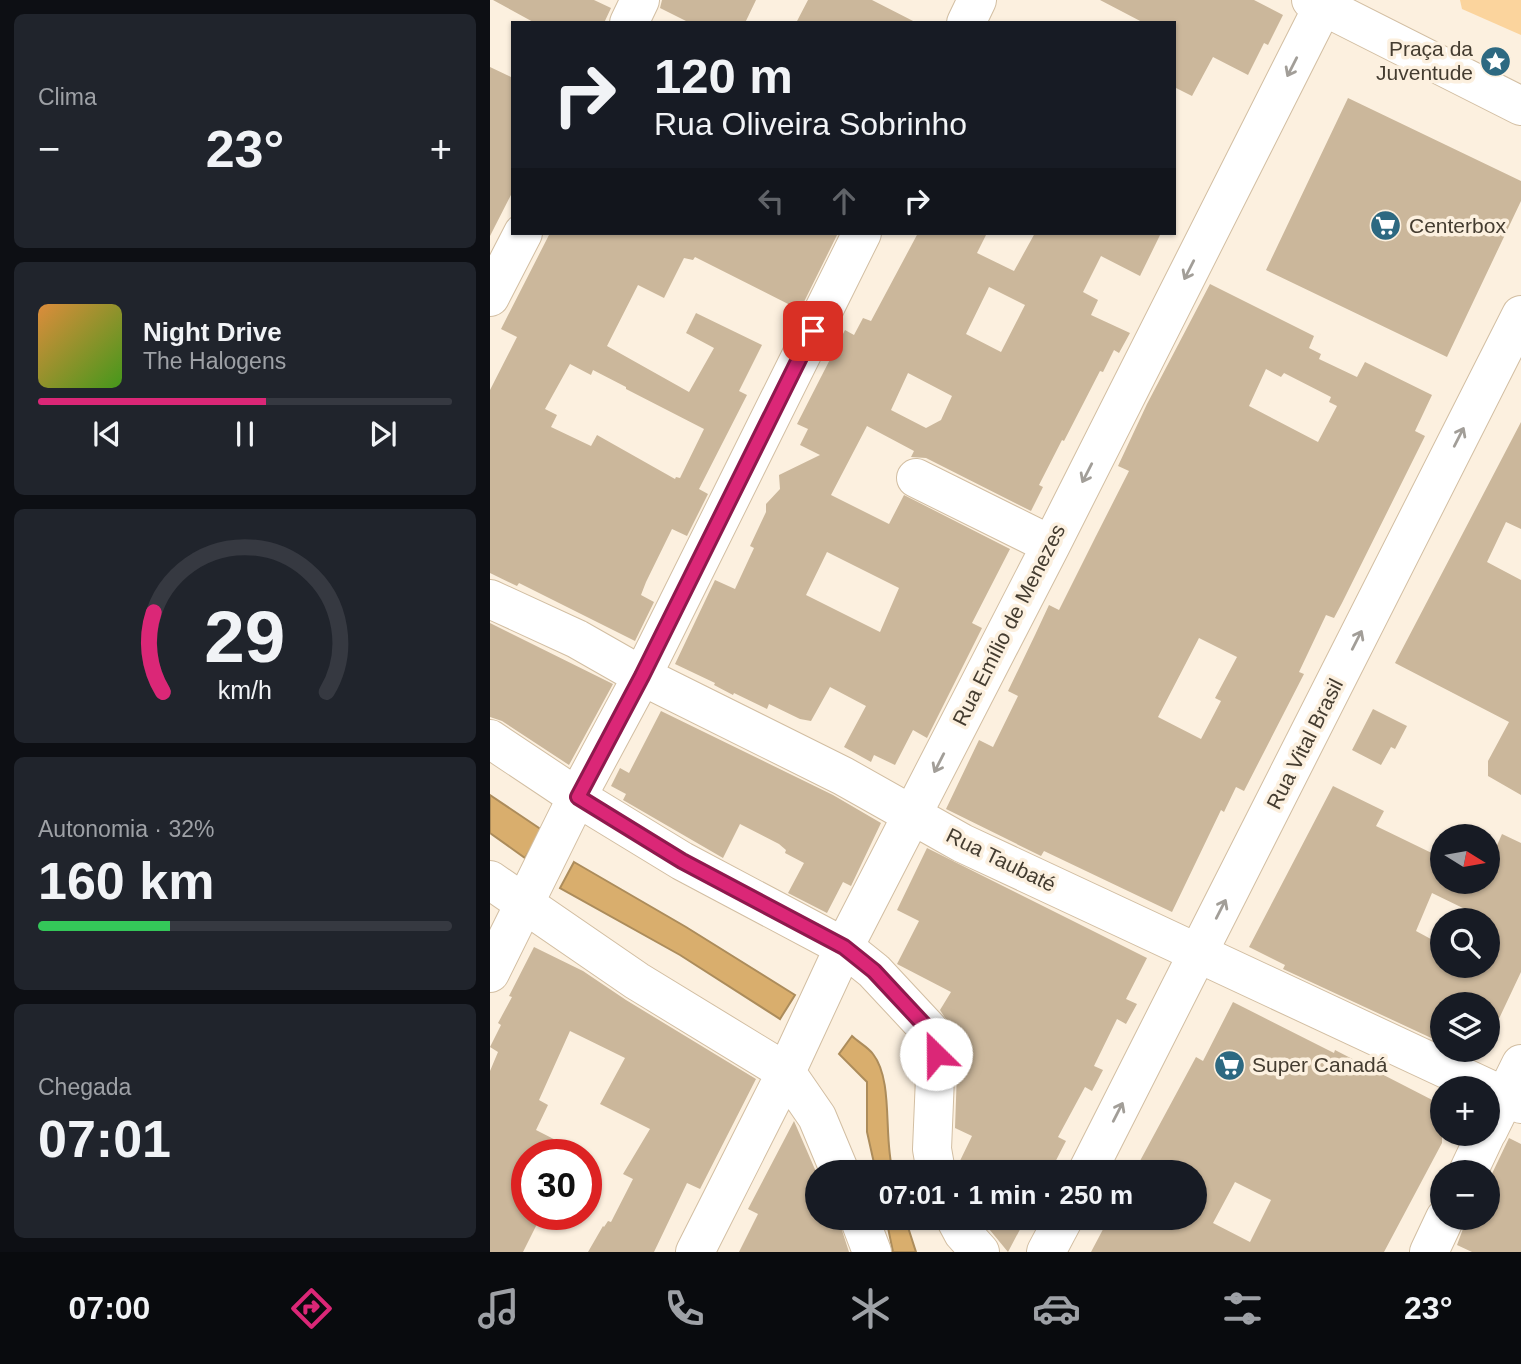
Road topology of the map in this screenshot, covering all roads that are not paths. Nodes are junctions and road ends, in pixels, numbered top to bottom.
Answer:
1 (640, 0) edge
2 (977, 0) edge
3 (1320, 2) edge
4 (630, 21) edge
5 (967, 21) edge
6 (1521, 106) edge
7 (522, 235) edge
8 (861, 235) edge
9 (490, 297) edge
10 (1521, 315) edge
11 (916, 478) dead end
12 (1051, 545) junction
13 (490, 599) edge
14 (642, 676) junction
15 (490, 739) edge
16 (578, 797) junction
17 (912, 814) junction
18 (490, 880) edge
19 (524, 904) junction
20 (844, 947) junction
21 (1199, 954) junction
22 (490, 973) edge
23 (786, 1072) junction
24 (1516, 1088) edge
25 (1500, 1113) edge
26 (835, 1160) edge
27 (934, 1160) edge
28 (1093, 1160) edge
29 (864, 1230) edge
30 (961, 1230) edge
31 (1058, 1230) edge
32 (1440, 1230) edge
33 (695, 1252) edge
34 (872, 1252) edge
35 (980, 1252) edge
36 (1046, 1252) edge
37 (1429, 1252) edge

1 - 4 street
2 - 5 street
3 - 6 street
3 -> 12 street, Rua Emílio de Menezes
7 - 9 street
8 - 14 street
21 -> 10 street, Rua Vital Brasil
11 - 12 street
12 -> 17 street, Rua Emílio de Menezes
13 - 14 street, Rua Taubaté
14 - 16 street
14 - 17 street, Rua Taubaté
15 - 16 street
16 - 19 street
16 - 20 street
17 - 20 street, Rua Emílio de Menezes
17 - 21 street, Rua Taubaté
18 - 19 street
19 - 22 street
19 - 23 street
20 - 23 street, Rua Emílio de Menezes
20 - 27 street
21 - 24 street, Rua Taubaté
28 -> 21 street, Rua Vital Brasil
23 - 26 street
23 - 33 street, Rua Emílio de Menezes
24 - 25 street
29 - 34 street
30 - 35 street
31 - 36 street
32 - 37 street

